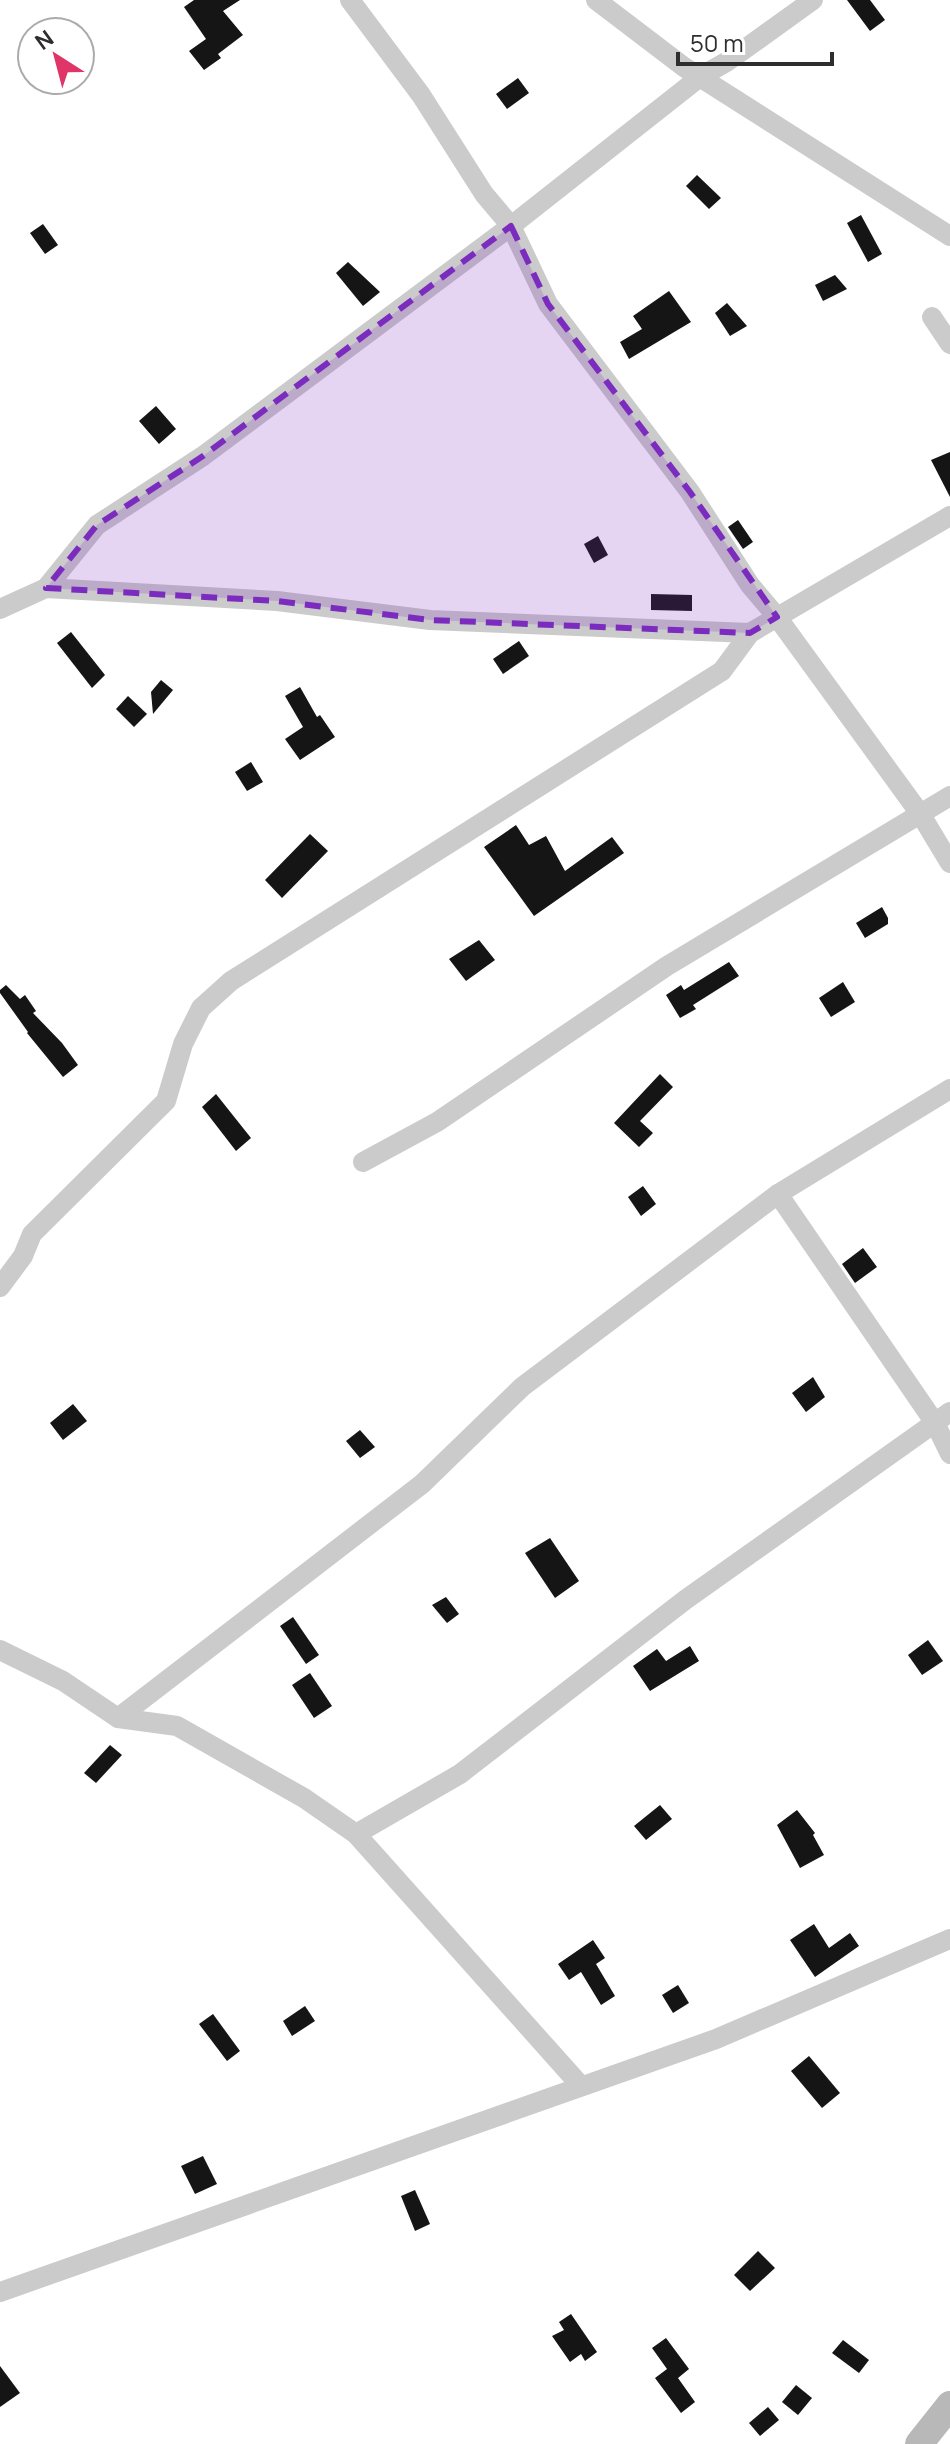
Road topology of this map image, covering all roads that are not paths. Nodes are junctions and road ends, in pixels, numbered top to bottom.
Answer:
1 (350, 0) edge
2 (596, 0) edge
3 (813, 0) edge
4 (700, 77) junction
5 (511, 226) junction
6 (950, 236) edge
7 (932, 317) dead end
8 (950, 344) edge
9 (950, 516) edge
10 (46, 588) junction
11 (0, 609) edge
12 (777, 617) junction
13 (750, 633) junction
14 (950, 796) edge
15 (921, 815) junction
16 (950, 863) edge
17 (950, 1089) edge
18 (363, 1162) dead end
19 (778, 1194) junction
20 (0, 1287) edge
21 (942, 1417) edge
22 (950, 1454) edge
23 (0, 1650) edge
24 (118, 1718) junction
25 (356, 1834) junction
26 (950, 1939) edge
27 (581, 2086) junction
28 (0, 2292) edge
29 (950, 2405) edge
30 (919, 2444) edge

1 - 5 street
2 - 4 street
3 - 4 street
4 - 5 street
4 - 6 street
5 - 10 street
5 - 12 street
7 - 8 street
9 - 12 street
10 - 11 street
10 - 13 street
12 - 13 street
12 - 15 street
13 - 20 street
14 - 15 street
15 - 16 street
15 - 18 street
17 - 19 street
19 - 21 street
19 - 24 street
21 - 22 street
21 - 25 street
23 - 24 street
24 - 25 street
25 - 27 street
26 - 27 street
27 - 28 street
29 - 30 main road

